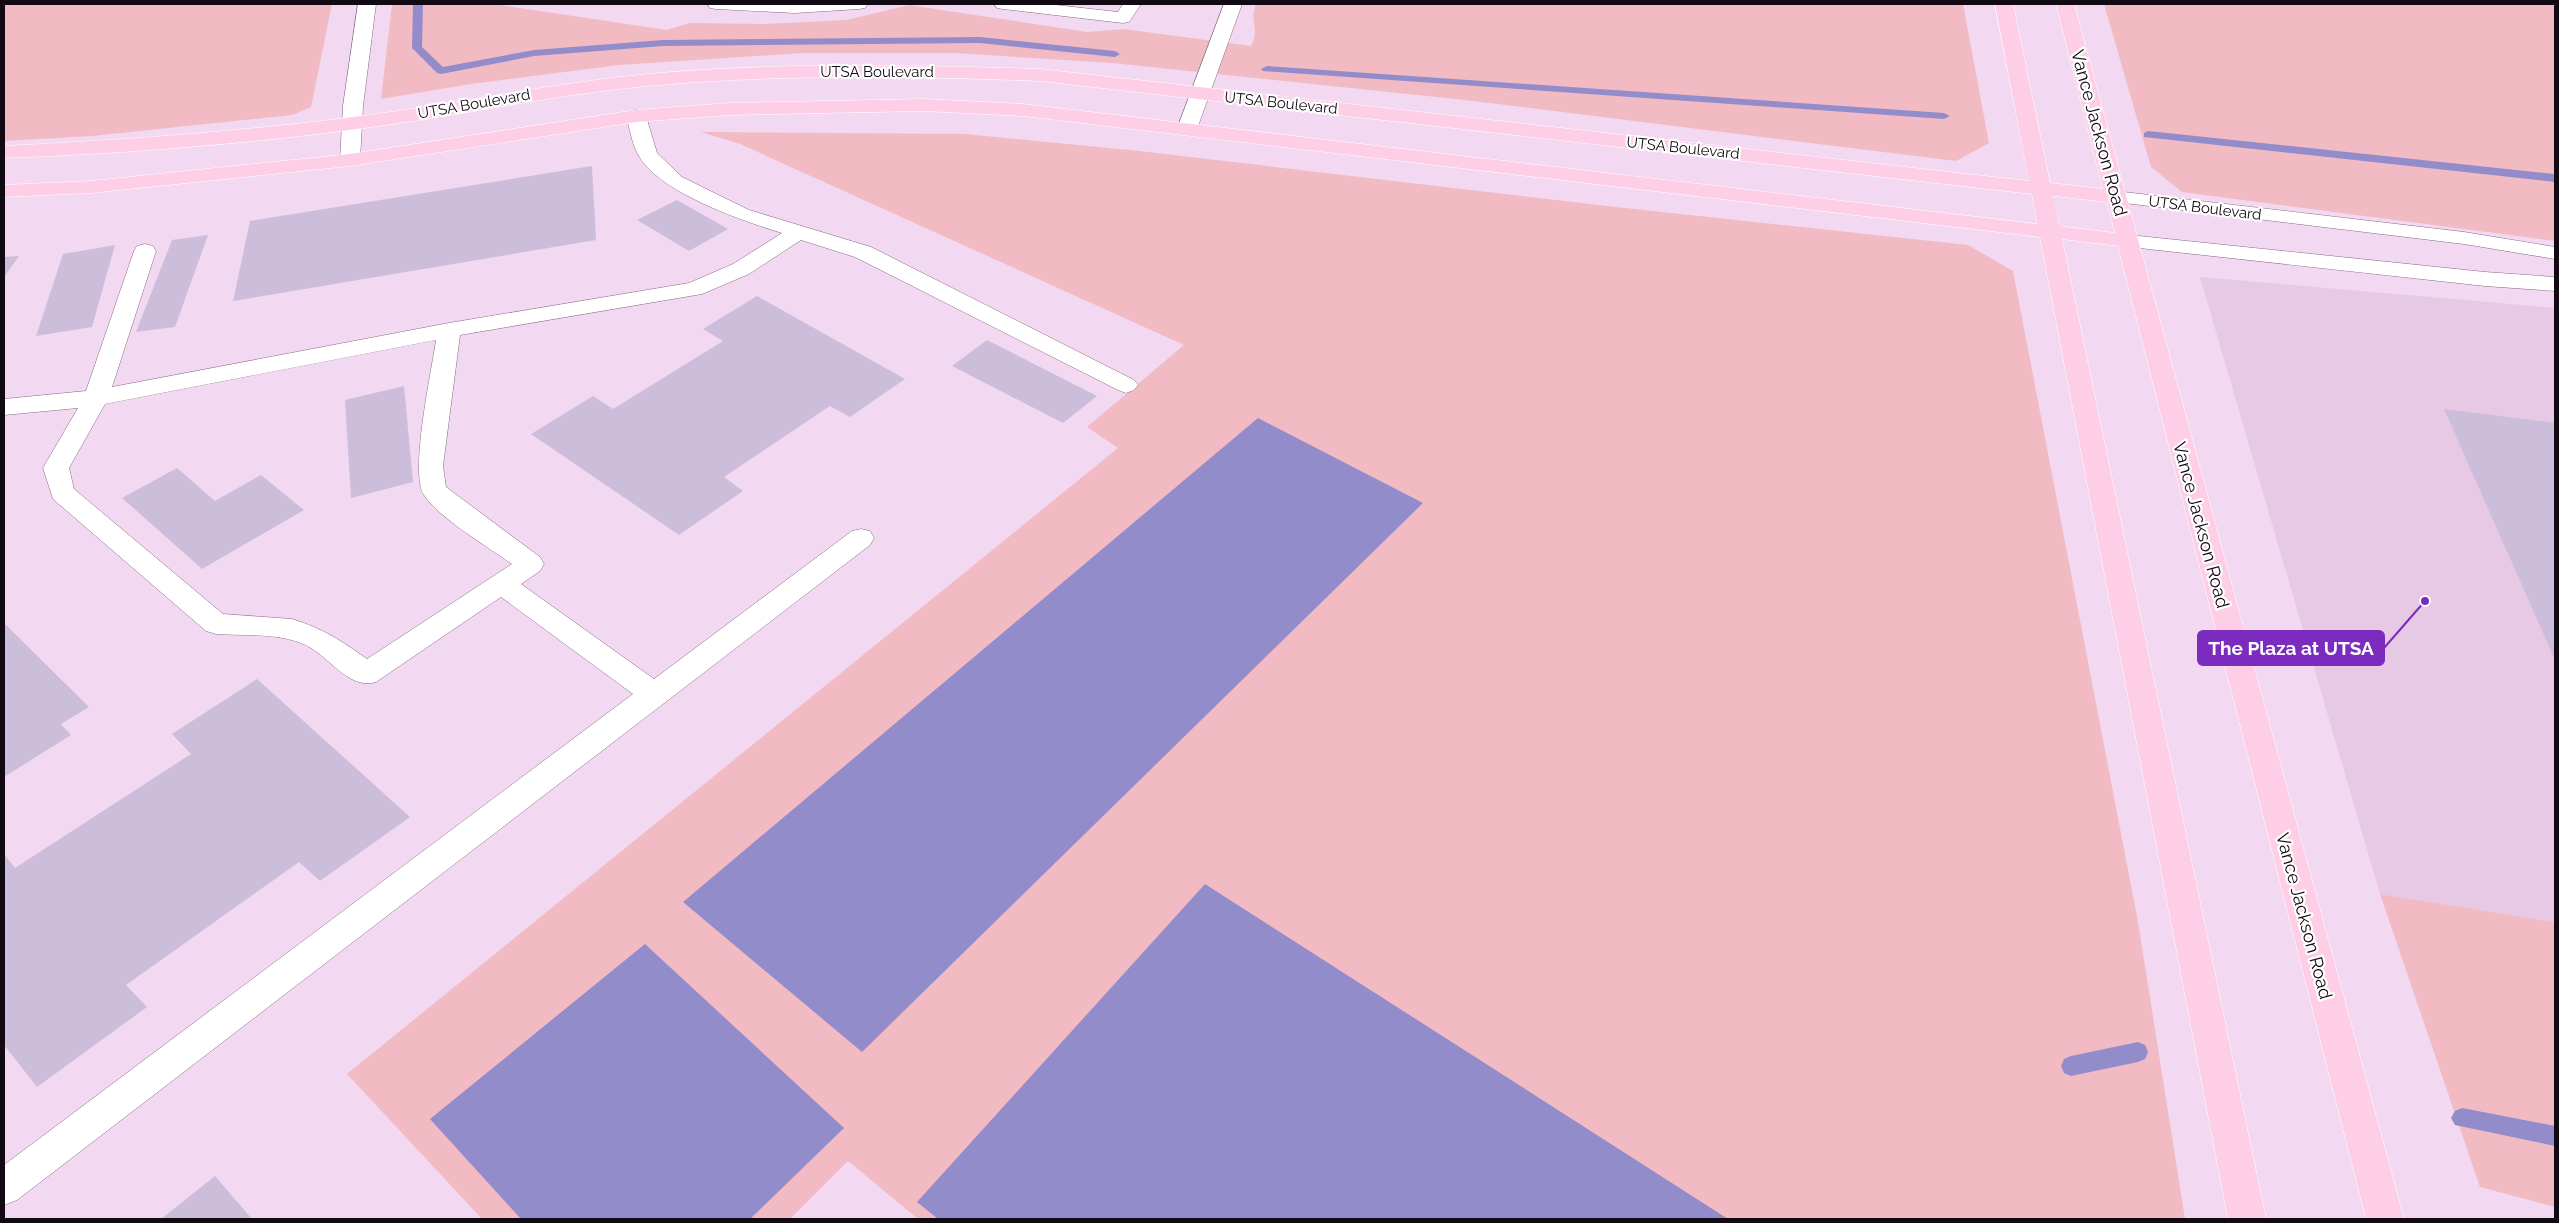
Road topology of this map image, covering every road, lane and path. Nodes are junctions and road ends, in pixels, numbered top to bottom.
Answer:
1 (367, 4) edge
2 (716, 4) edge
3 (859, 4) edge
4 (1003, 4) edge
5 (1132, 4) edge
6 (1233, 4) edge
7 (2004, 4) edge
8 (2065, 4) edge
9 (1199, 93) junction
10 (636, 116) junction
11 (352, 122) junction
12 (1187, 129) junction
13 (4, 152) edge
14 (350, 160) junction
15 (2041, 189) junction
16 (4, 191) edge
17 (2115, 198) junction
18 (2050, 231) junction
19 (797, 233) junction
20 (2129, 241) junction
21 (145, 251) dead end
22 (2555, 253) edge
23 (2555, 284) edge
24 (449, 330) junction
25 (1126, 385) dead end
26 (96, 398) junction
27 (4, 407) edge
28 (861, 538) dead end
29 (502, 584) junction
30 (655, 694) junction
31 (4, 1187) edge
32 (2247, 1219) edge
33 (2385, 1219) edge

1 - 11 street
2 - 3 street
4 - 5 street
6 - 9 street
7 - 15 main road
8 - 17 main road, Vance Jackson Road
9 - 11 main road, UTSA Boulevard
9 - 12 street
9 - 15 main road, UTSA Boulevard
10 - 12 main road, UTSA Boulevard
10 - 14 main road, UTSA Boulevard
10 - 19 street
11 - 13 main road, UTSA Boulevard
11 - 14 street
12 - 18 main road, UTSA Boulevard
14 - 16 main road, UTSA Boulevard
15 - 17 main road, UTSA Boulevard
15 - 18 main road
17 - 20 main road, Vance Jackson Road
17 - 22 street, UTSA Boulevard
18 - 20 main road, UTSA Boulevard
18 - 32 main road
19 - 24 street
19 - 25 street
20 - 23 street, UTSA Boulevard
20 - 33 main road, Vance Jackson Road
21 - 26 street
24 - 26 street
24 - 29 street
26 - 27 street
26 - 29 street
28 - 30 street
29 - 30 street
30 - 31 street

